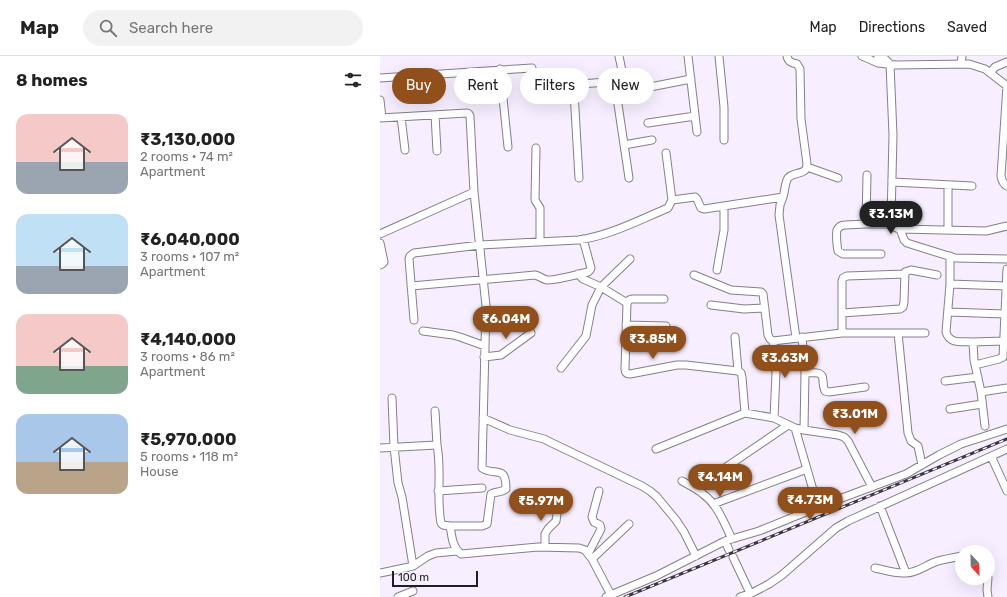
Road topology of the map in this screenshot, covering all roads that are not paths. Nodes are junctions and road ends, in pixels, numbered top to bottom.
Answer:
1 (619, 56) edge
2 (688, 56) edge
3 (720, 56) edge
4 (787, 56) edge
5 (862, 56) edge
6 (878, 56) edge
7 (962, 56) edge
8 (1007, 62) edge
9 (890, 64) junction
10 (961, 64) junction
11 (621, 68) edge
12 (454, 73) edge
13 (990, 73) junction
14 (380, 78) edge
15 (691, 79) junction
16 (597, 83) edge
17 (654, 86) edge
18 (1007, 86) edge
19 (380, 100) edge
20 (504, 104) edge
21 (618, 104) edge
22 (435, 115) junction
23 (695, 116) junction
24 (401, 117) junction
25 (381, 118) edge
26 (648, 123) dead end
27 (697, 132) dead end
28 (652, 140) dead end
29 (724, 140) dead end
30 (624, 145) junction
31 (508, 147) dead end
32 (536, 148) dead end
33 (405, 150) dead end
34 (437, 151) dead end
35 (666, 154) dead end
36 (807, 168) junction
37 (867, 175) dead end
38 (579, 178) dead end
39 (629, 178) dead end
40 (838, 178) dead end
41 (892, 182) junction
42 (948, 185) junction
43 (972, 186) dead end
44 (1007, 186) edge
45 (474, 192) junction
46 (783, 197) junction
47 (672, 200) junction
48 (724, 206) junction
49 (866, 224) junction
50 (892, 224) junction
51 (1007, 226) edge
52 (900, 229) junction
53 (948, 230) junction
54 (380, 234) edge
55 (583, 239) junction
56 (540, 242) junction
57 (380, 243) edge
58 (480, 245) junction
59 (881, 254) dead end
60 (950, 256) junction
61 (630, 259) dead end
62 (1007, 259) edge
63 (380, 264) edge
64 (1007, 269) edge
65 (717, 270) dead end
66 (578, 274) junction
67 (904, 274) junction
68 (937, 275) dead end
69 (694, 276) dead end
70 (484, 280) junction
71 (950, 284) junction
72 (411, 286) junction
73 (1006, 286) edge
74 (601, 287) junction
75 (664, 299) dead end
76 (627, 303) junction
77 (711, 305) dead end
78 (765, 308) junction
79 (948, 312) junction
80 (842, 313) junction
81 (1005, 314) junction
82 (414, 320) dead end
83 (626, 325) junction
84 (666, 326) dead end
85 (423, 331) dead end
86 (531, 333) dead end
87 (842, 333) junction
88 (898, 333) junction
89 (925, 333) dead end
90 (735, 337) dead end
91 (799, 338) junction
92 (773, 341) junction
93 (1004, 341) junction
94 (973, 342) junction
95 (485, 346) junction
96 (484, 357) junction
97 (975, 365) junction
98 (561, 368) dead end
99 (738, 371) junction
100 (805, 374) junction
101 (978, 377) junction
102 (945, 381) dead end
103 (865, 387) dead end
104 (1007, 388) edge
105 (981, 392) junction
106 (392, 398) dead end
107 (982, 404) junction
108 (950, 408) dead end
109 (435, 411) dead end
110 (745, 413) junction
111 (483, 418) junction
112 (774, 418) junction
113 (985, 426) dead end
114 (791, 427) junction
115 (1007, 429) edge
116 (804, 430) junction
117 (438, 445) junction
118 (394, 447) junction
119 (380, 448) edge
120 (656, 449) dead end
121 (1007, 449) edge
122 (991, 456) junction
123 (922, 466) junction
124 (807, 469) junction
125 (722, 470) dead end
126 (682, 481) dead end
127 (872, 487) junction
128 (482, 488) dead end
129 (438, 491) junction
130 (599, 491) dead end
131 (1007, 491) edge
132 (559, 500) dead end
133 (713, 504) junction
134 (880, 506) junction
135 (818, 507) junction
136 (629, 524) dead end
137 (450, 526) junction
138 (729, 540) junction
139 (545, 547) junction
140 (457, 551) junction
141 (590, 556) junction
142 (696, 556) junction
143 (955, 558) edge
144 (413, 566) junction
145 (875, 568) dead end
146 (380, 573) edge
147 (906, 574) junction
148 (987, 585) edge
149 (413, 591) dead end
150 (750, 593) junction
151 (609, 596) edge
152 (398, 597) edge
153 (740, 597) edge
154 (988, 597) edge

1 - 11 street
2 - 15 street
3 - 29 street
4 - 36 street
5 - 9 street
6 - 9 street
7 - 10 street
8 - 13 street
9 - 10 street
9 - 41 street
10 - 13 street
12 - 14 street
13 - 18 street
15 - 17 street
15 - 23 street
16 - 38 street
18 - 44 street
19 - 25 street
20 - 31 street
21 - 30 street
22 - 24 street
22 - 34 street
22 - 45 street
23 - 26 street
23 - 27 street
24 - 25 street
24 - 33 street
28 - 30 street
30 - 39 street
32 - 56 street
35 - 47 street
36 - 40 street
36 - 46 street
37 - 49 street
41 - 42 street
41 - 50 street
42 - 43 street
42 - 53 street
45 - 54 street
45 - 58 street
46 - 48 street
46 - 91 street
47 - 48 street
47 - 55 street
48 - 65 street
49 - 50 street
49 - 59 street
50 - 52 street
51 - 53 street
52 - 53 street
52 - 60 street
55 - 56 street
55 - 66 street
56 - 58 street
57 - 63 street
58 - 70 street
58 - 72 street
60 - 62 street
60 - 71 street
61 - 74 street
64 - 73 street
66 - 70 street
66 - 74 street
67 - 68 street
67 - 80 street
67 - 80 street
69 - 78 street
70 - 72 street
70 - 95 street
71 - 73 street
71 - 79 street
72 - 82 street
73 - 81 street
74 - 76 street
74 - 98 street
75 - 76 street
76 - 83 street
77 - 78 street
78 - 92 street
79 - 81 street
79 - 94 street
80 - 87 street
81 - 93 street
83 - 84 street
83 - 99 street
85 - 95 street
86 - 96 street
87 - 88 street
87 - 91 street
88 - 89 street
88 - 123 street
90 - 99 street
91 - 92 street
91 - 100 street
92 - 112 street
93 - 94 street
93 - 97 street
94 - 97 street
95 - 96 street
96 - 111 street
97 - 101 street
99 - 110 street
100 - 103 street
100 - 116 street
101 - 102 street
101 - 105 street
104 - 105 street
105 - 107 street
106 - 118 street
107 - 108 street
107 - 113 street
109 - 117 street
110 - 112 street
110 - 120 street
111 - 137 street
111 - 142 street
112 - 114 street
114 - 116 street
114 - 124 street
114 - 125 street
115 - 123 street
116 - 127 street
117 - 118 street
117 - 129 street
118 - 119 street
118 - 144 street
121 - 122 street
122 - 131 street
122 - 134 street
123 - 127 street
124 - 133 street
124 - 135 street
126 - 133 street
127 - 135 street
128 - 129 street
129 - 137 street
130 - 141 street
132 - 139 street
133 - 138 street
134 - 147 street
134 - 150 street
135 - 138 street
136 - 141 street
137 - 140 street
138 - 142 street
138 - 150 street
139 - 140 street
139 - 141 street
140 - 144 street
141 - 151 street
142 - 151 street
143 - 147 street
144 - 146 street
145 - 147 street
148 - 154 street
149 - 152 street
150 - 153 street

